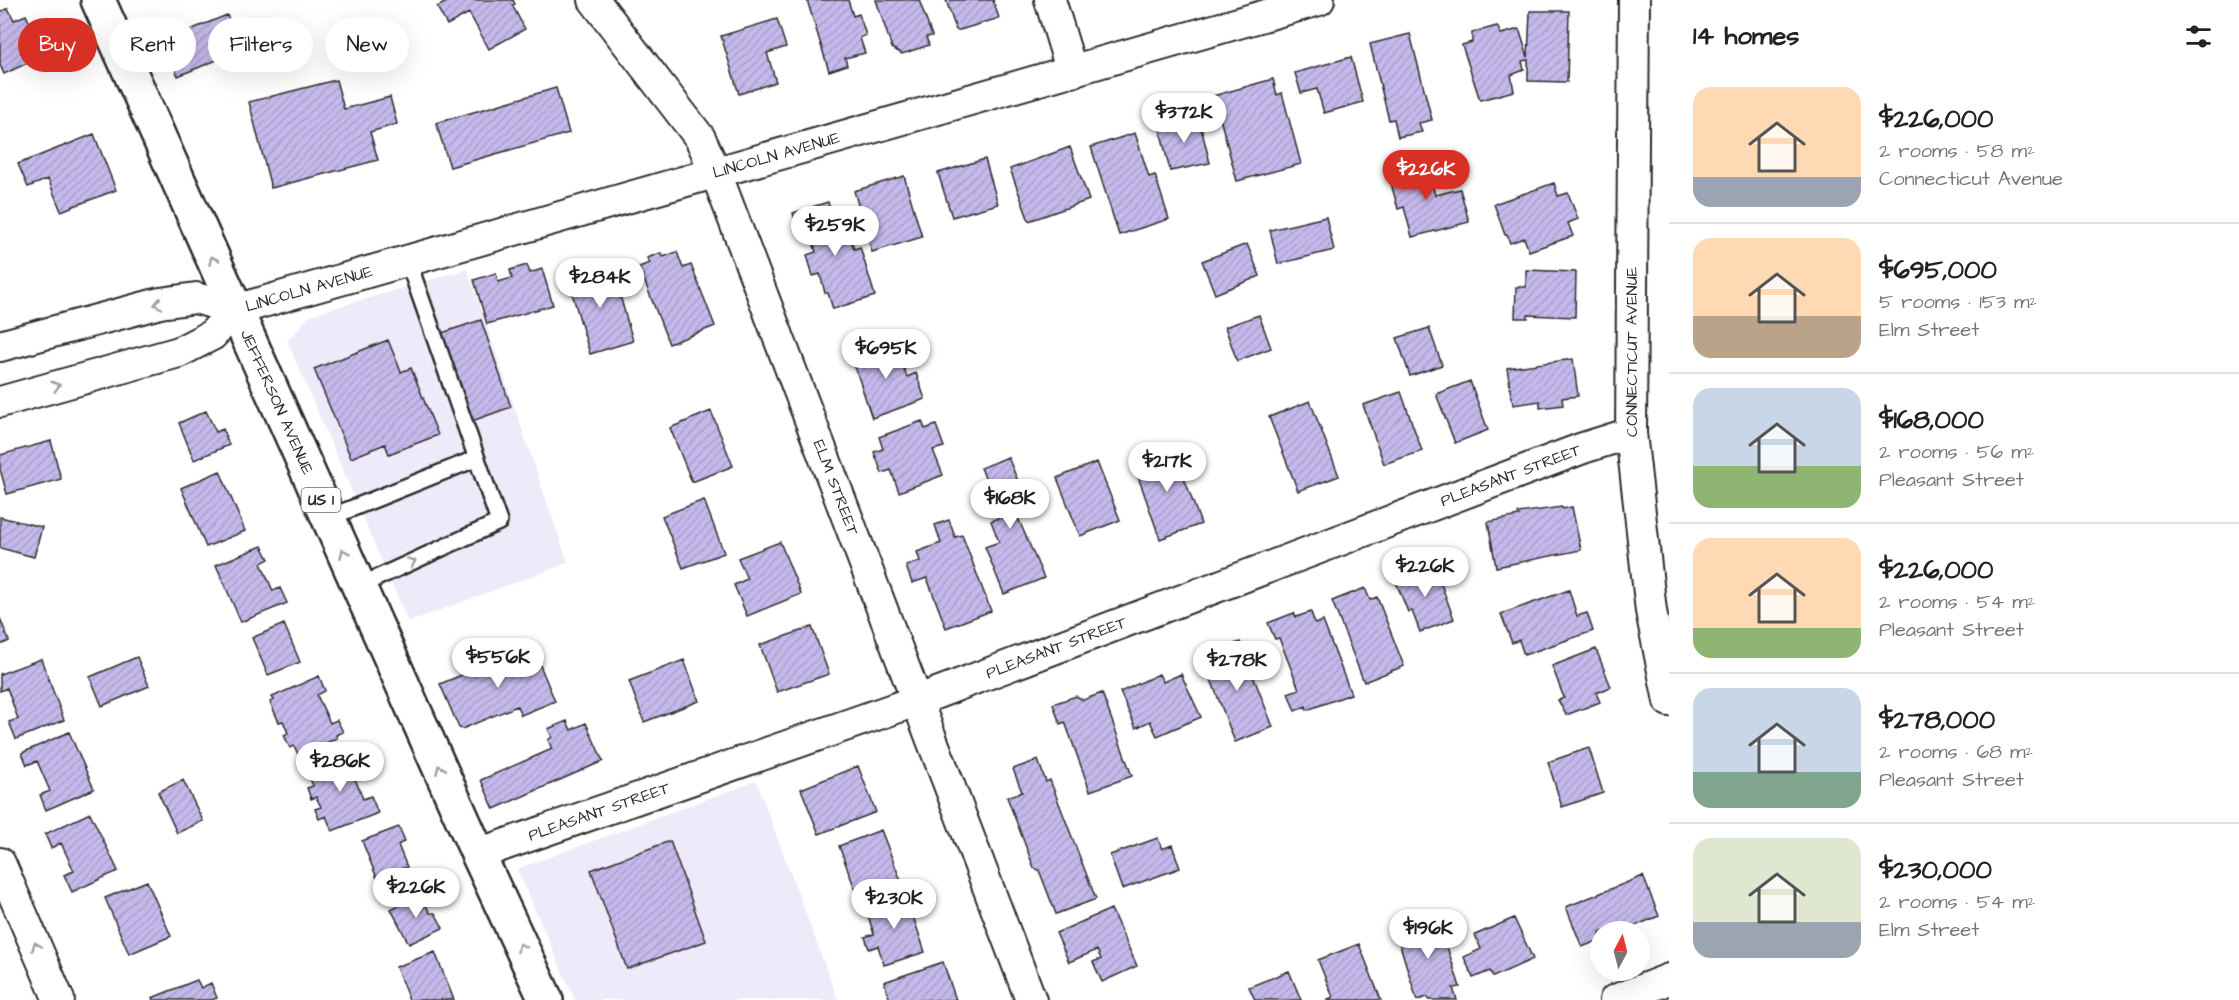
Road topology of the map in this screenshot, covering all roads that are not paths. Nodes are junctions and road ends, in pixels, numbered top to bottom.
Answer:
1 (98, 0) edge
2 (594, 0) edge
3 (1050, 0) edge
4 (1319, 0) edge
5 (1634, 0) edge
6 (1072, 72) junction
7 (716, 174) junction
8 (408, 261) junction
9 (235, 310) junction
10 (0, 346) edge
11 (0, 402) edge
12 (1631, 433) junction
13 (475, 459) junction
14 (328, 518) junction
15 (359, 586) junction
16 (1660, 611) edge
17 (916, 701) junction
18 (1669, 701) edge
19 (478, 854) junction
20 (0, 863) edge
21 (1669, 979) edge
22 (59, 1000) edge
23 (546, 1000) edge
24 (1031, 1000) edge
25 (1615, 1000) edge

9 -> 1 main road, JEFFERSON AVENUE / US 1
2 - 7 street, ELM STREET
3 - 6 street
4 - 6 street, LINCOLN AVENUE
5 - 12 street, CONNECTICUT AVENUE
6 - 7 street, LINCOLN AVENUE
7 - 8 street, LINCOLN AVENUE
7 - 17 street, ELM STREET
8 - 9 street, LINCOLN AVENUE
8 - 13 lane
9 -> 10 street, LINCOLN AVENUE
11 -> 9 street, LINCOLN AVENUE
9 - 14 main road, JEFFERSON AVENUE / US 1
12 - 16 street, CONNECTICUT AVENUE
12 - 17 street, PLEASANT STREET
13 - 14 lane
15 -> 13 lane
15 -> 14 main road, JEFFERSON AVENUE / US 1
19 -> 15 main road, JEFFERSON AVENUE / US 1
16 - 18 street, CONNECTICUT AVENUE
17 - 19 street, PLEASANT STREET
17 - 24 street, ELM STREET
23 -> 19 main road, JEFFERSON AVENUE / US 1
22 -> 20 street
21 - 25 street

